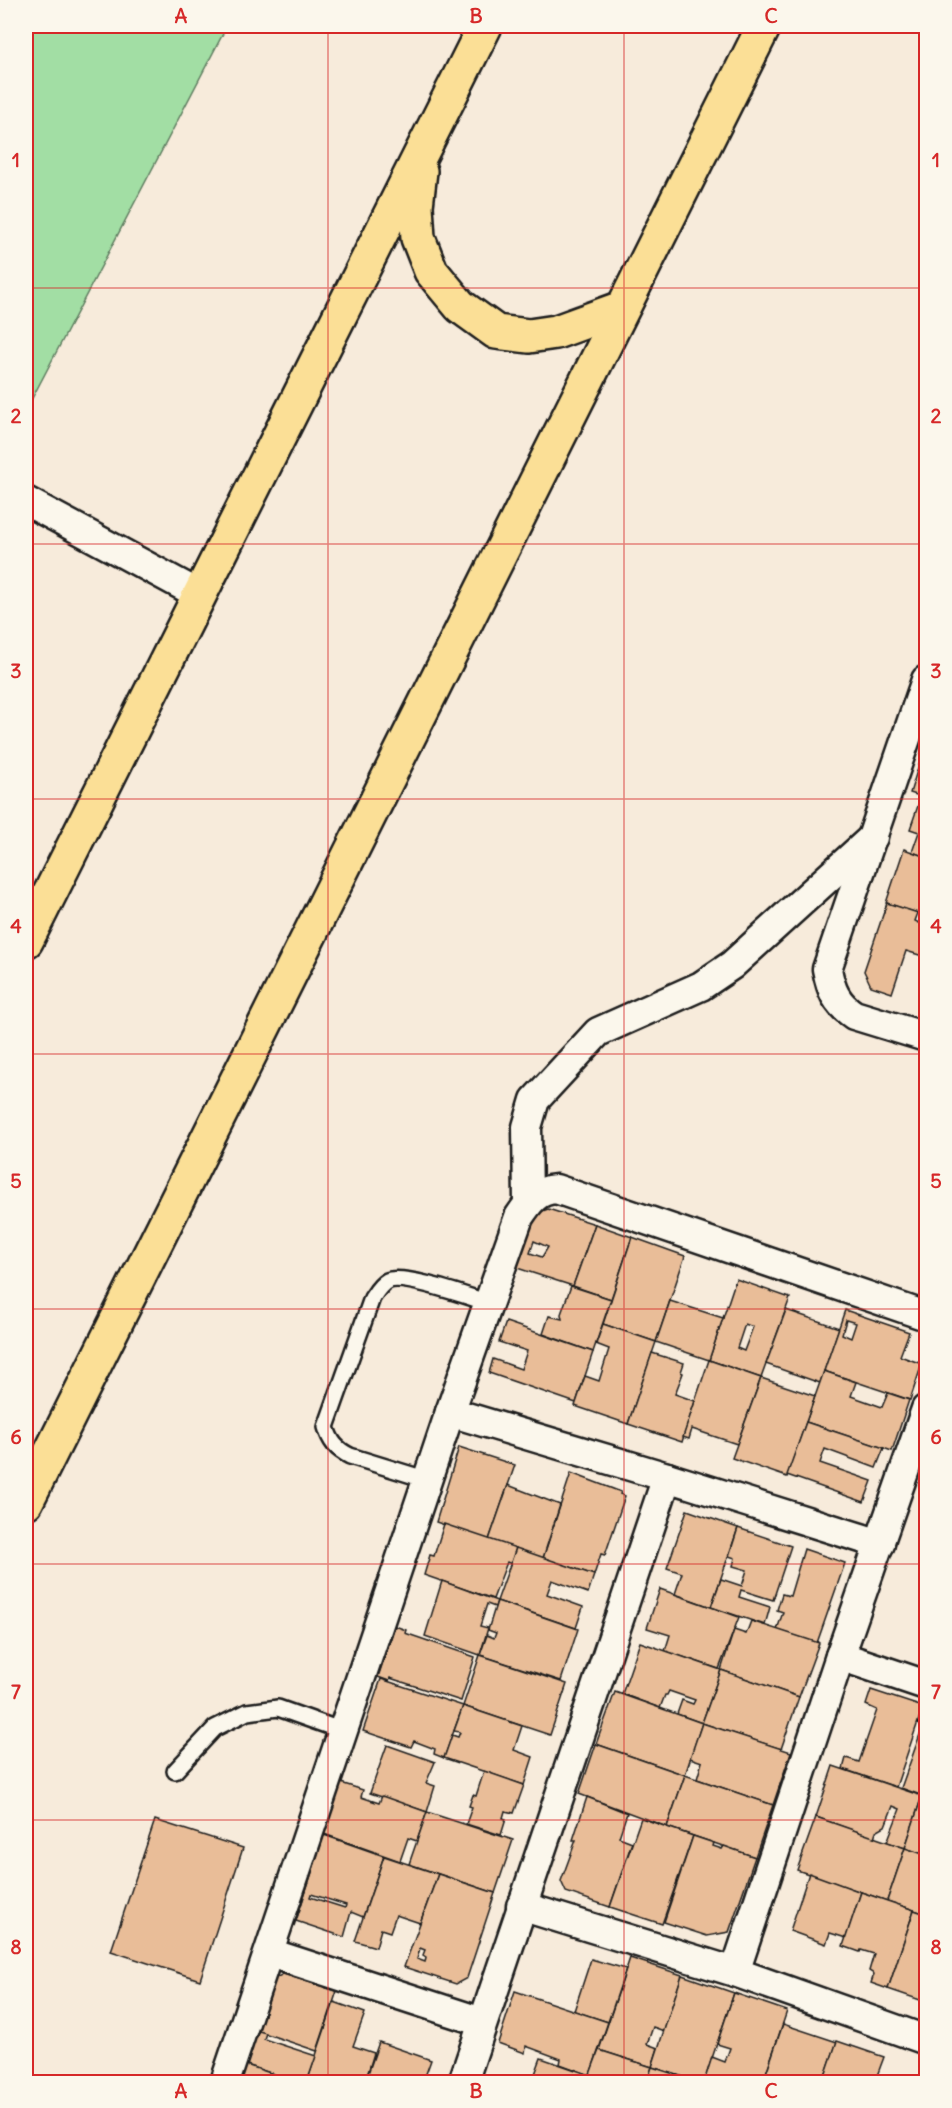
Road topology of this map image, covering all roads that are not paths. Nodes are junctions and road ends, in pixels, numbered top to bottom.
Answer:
1 (484, 26) edge
2 (764, 26) edge
3 (423, 151) junction
4 (622, 308) junction
5 (26, 501) edge
6 (200, 595) junction
7 (927, 680) edge
8 (873, 837) junction
9 (26, 940) edge
10 (927, 1037) edge
11 (528, 1203) junction
12 (489, 1303) junction
13 (927, 1316) edge
14 (450, 1412) junction
15 (924, 1423) edge
16 (667, 1477) junction
17 (428, 1480) junction
18 (26, 1502) edge
19 (880, 1544) junction
20 (840, 1656) junction
21 (927, 1685) edge
22 (344, 1731) junction
23 (175, 1771) dead end
24 (521, 1906) junction
25 (270, 1953) junction
26 (735, 1972) junction
27 (482, 2022) junction
28 (927, 2040) edge
29 (225, 2082) edge
30 (463, 2082) edge

1 - 3 highway
2 - 4 highway
3 - 4 highway
3 - 6 highway
4 - 18 highway
5 - 6 street
6 - 9 highway
7 - 8 street
8 - 10 street
8 - 11 street
11 - 12 street
11 - 13 street
12 - 14 street
12 - 17 lane
14 - 16 street
14 - 17 street
15 - 19 street
16 - 19 street
16 - 24 street
17 - 22 street
19 - 20 street
20 - 21 street
20 - 26 street
22 - 23 lane
22 - 25 street
24 - 26 street
24 - 27 street
25 - 27 street
25 - 29 street
26 - 28 street
27 - 30 street

